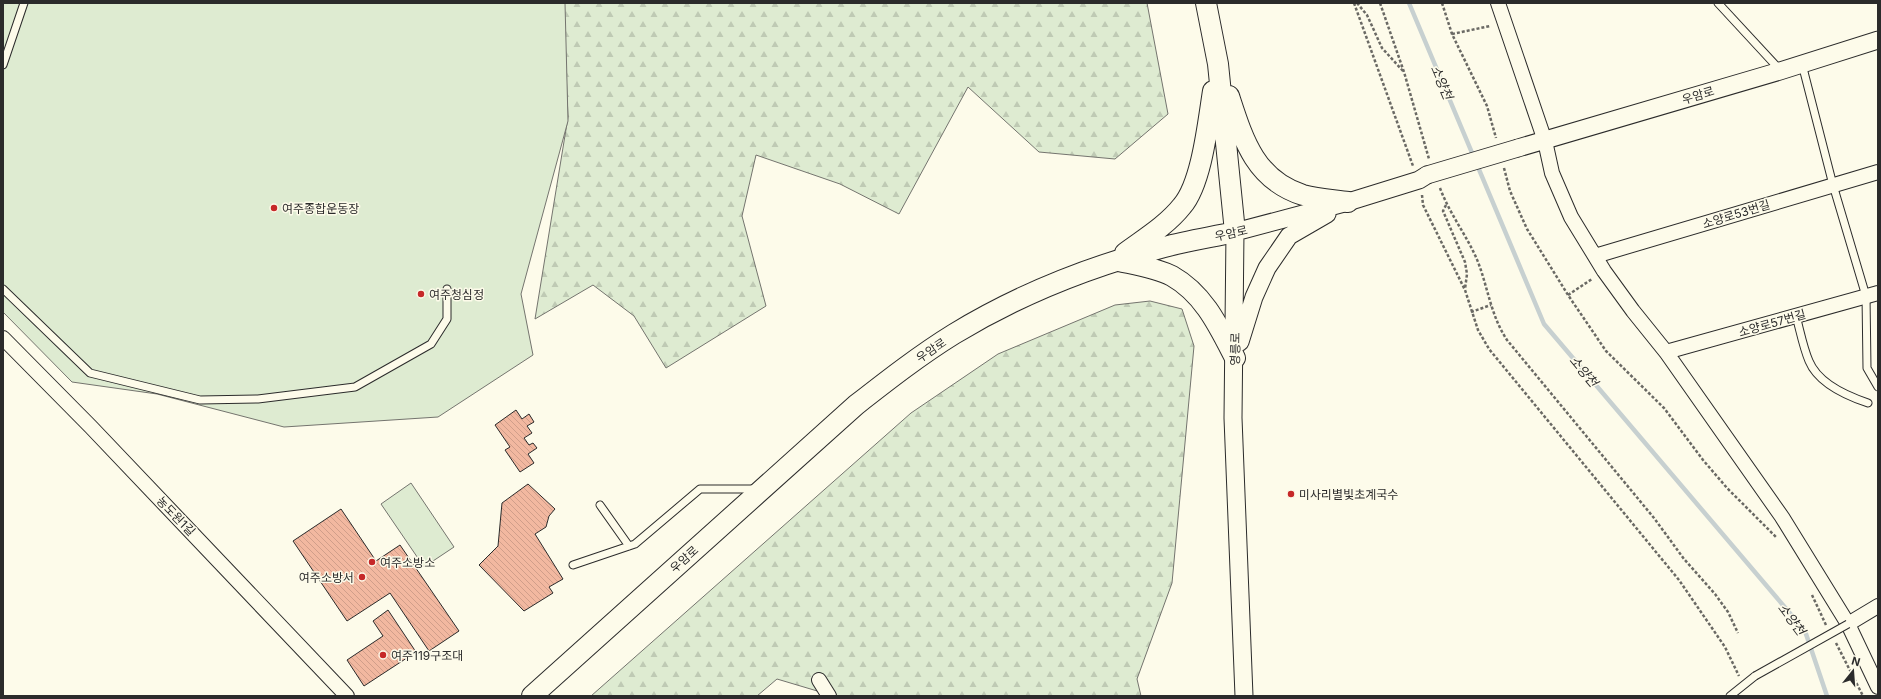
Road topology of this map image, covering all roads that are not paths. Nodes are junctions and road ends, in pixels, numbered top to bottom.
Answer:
1 (24, 3) edge
2 (1206, 3) edge
3 (1498, 3) edge
4 (1718, 3) edge
5 (1878, 40) edge
6 (1218, 64) junction
7 (1802, 64) junction
8 (3, 65) edge
9 (1780, 71) junction
10 (1545, 141) junction
11 (1878, 172) edge
12 (1833, 185) junction
13 (1348, 202) junction
14 (1235, 232) junction
15 (1595, 256) junction
16 (1115, 261) junction
17 (3, 289) edge
18 (447, 289) dead end
19 (1872, 294) edge
20 (1796, 316) junction
21 (3, 338) edge
22 (1666, 352) junction
23 (1235, 358) junction
24 (1878, 387) edge
25 (1868, 403) dead end
26 (763, 489) junction
27 (600, 505) dead end
28 (629, 546) junction
29 (573, 565) dead end
30 (1878, 606) edge
31 (1848, 624) junction
32 (819, 680) dead end
33 (1878, 687) edge
34 (347, 696) edge
35 (532, 696) edge
36 (829, 696) edge
37 (1244, 696) edge
38 (1730, 696) edge

1 - 8 lane
2 - 6 main road, 영릉로
3 - 10 street
4 - 9 lane
5 - 7 street, 우암로
6 - 13 main road
6 - 14 main road, 영릉로
6 - 16 main road
7 - 9 street, 우암로
7 - 12 lane
9 - 10 street, 우암로
10 - 13 street, 우암로, bridge
10 - 15 street
11 - 12 street, 소양로53번길
12 - 15 street, 소양로53번길
12 - 19 lane
13 - 14 street, 우암로
13 - 23 street
14 - 16 main road, 우암로
14 - 23 street, 영릉로
15 - 22 street
16 - 23 main road
16 - 26 main road, 우암로
17 - 18 lane
19 - 20 street, 소양로57번길
19 - 24 lane
20 - 22 street, 소양로57번길
20 - 25 lane
21 - 34 street, 농도원1길
22 - 31 street
23 - 37 street, 영릉로
26 - 28 lane
26 - 35 main road, 우암로
27 - 28 lane
28 - 29 lane
30 - 31 street
31 - 33 street
31 - 38 lane, bridge
32 - 36 street

